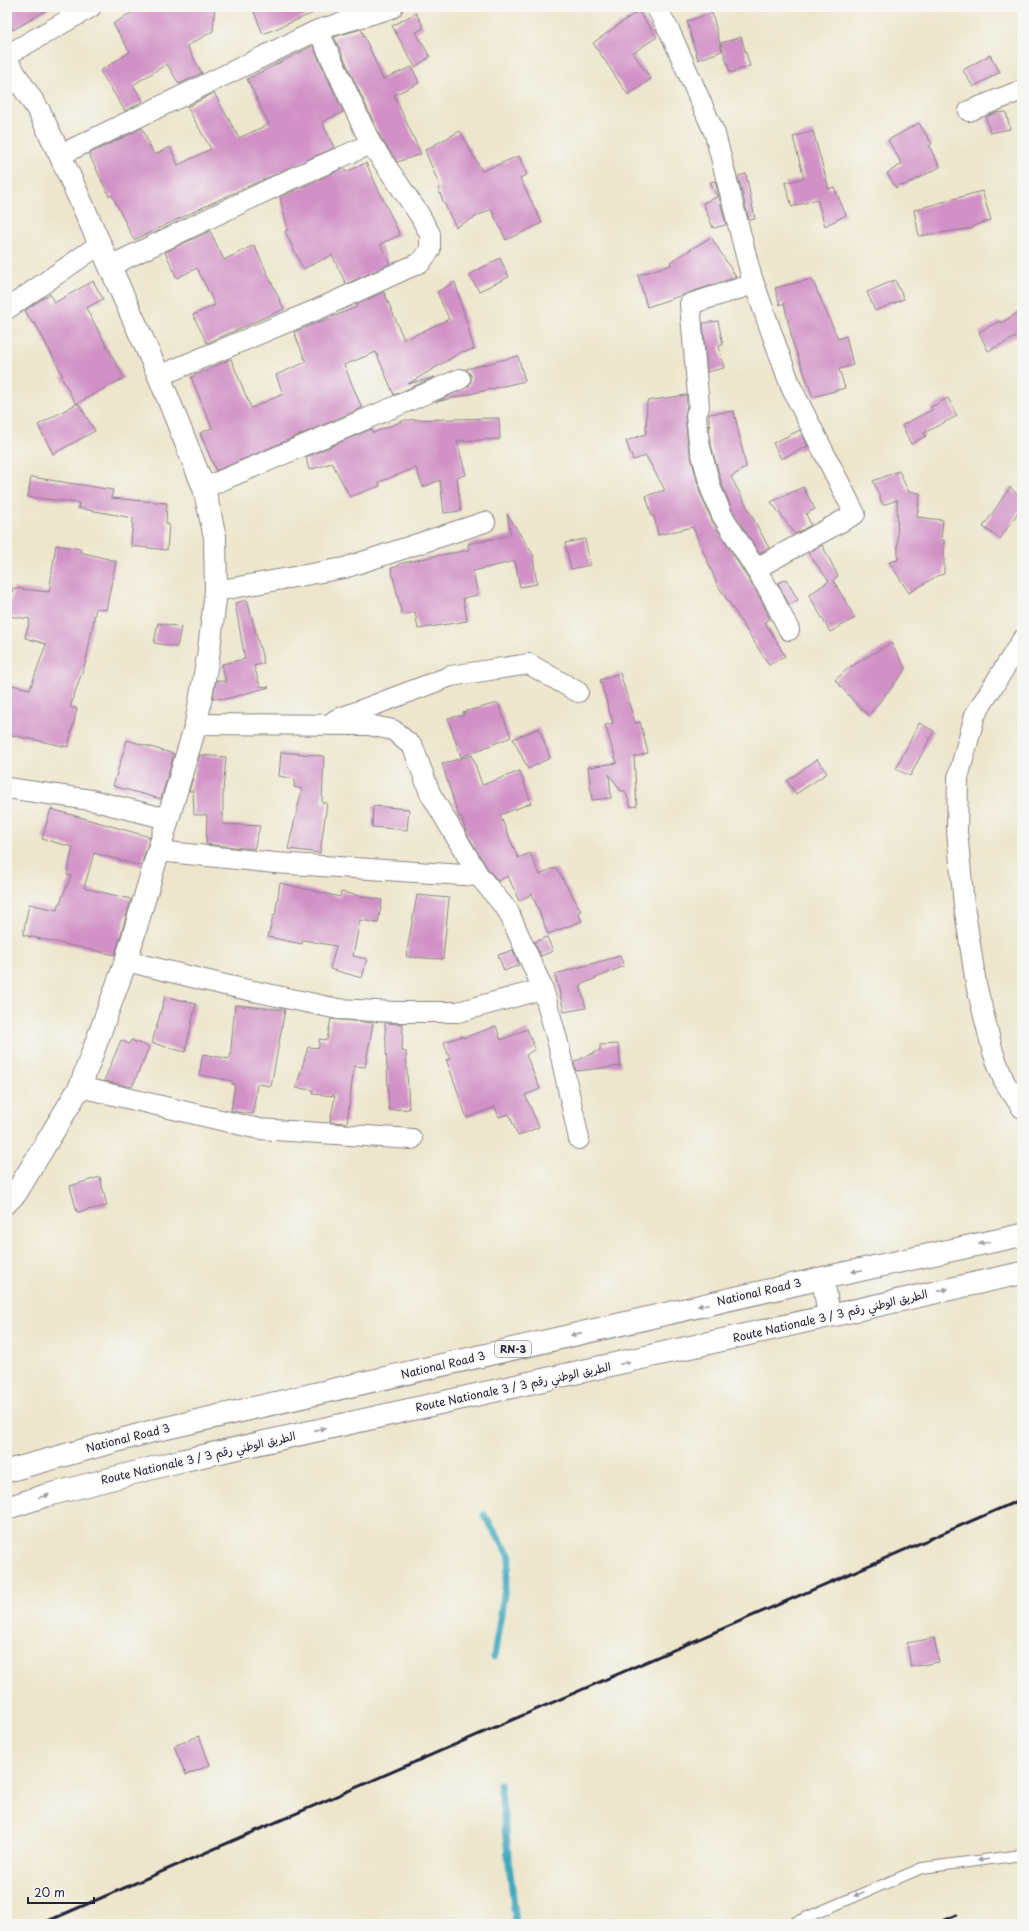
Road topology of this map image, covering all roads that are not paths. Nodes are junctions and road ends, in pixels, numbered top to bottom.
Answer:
1 (91, 7) edge
2 (656, 7) edge
3 (392, 8) edge
4 (318, 30) junction
5 (7, 55) edge
6 (7, 62) edge
7 (1022, 90) edge
8 (969, 111) dead end
9 (371, 144) junction
10 (60, 155) junction
11 (100, 244) junction
12 (110, 266) junction
13 (754, 284) junction
14 (7, 309) edge
15 (159, 376) junction
16 (460, 379) dead end
17 (204, 488) junction
18 (485, 522) dead end
19 (755, 569) junction
20 (216, 591) junction
21 (790, 630) dead end
22 (1022, 640) edge
23 (578, 692) dead end
24 (196, 724) junction
25 (325, 724) junction
26 (7, 788) edge
27 (168, 819) junction
28 (158, 851) junction
29 (479, 876) junction
30 (126, 961) junction
31 (543, 989) junction
32 (80, 1087) junction
33 (1022, 1108) edge
34 (412, 1139) dead end
35 (579, 1139) dead end
36 (7, 1202) edge
37 (1022, 1235) edge
38 (1022, 1273) edge
39 (823, 1278) junction
40 (829, 1316) junction
41 (7, 1471) edge
42 (7, 1508) edge
43 (1022, 1855) edge
44 (791, 1924) edge

1 - 5 street
2 - 13 street
3 - 4 street
4 - 9 street
4 - 10 street
6 - 10 main road
7 - 8 street
9 - 12 street
9 - 15 street
10 - 11 main road
11 - 12 main road
11 - 14 street
12 - 15 main road
13 - 19 street
13 - 19 street
15 - 17 main road
16 - 17 street
17 - 20 main road
18 - 20 street
19 - 21 street
20 - 24 main road
22 - 33 street
23 - 25 street
24 - 25 street
24 - 27 main road
25 - 29 street
26 - 27 street
27 - 28 main road
28 - 29 street
28 - 30 main road
29 - 31 street
30 - 31 street
30 - 32 main road
31 - 35 street
32 - 34 street
32 - 36 main road
37 -> 39 main road, National Road 3 / RN-3
40 -> 38 main road, Route Nationale 3 / الطريق الوطني رقم 3
39 - 40 main road
39 -> 41 main road, National Road 3 / RN-3
42 -> 40 main road, Route Nationale 3 / الطريق الوطني رقم 3
43 -> 44 lane

